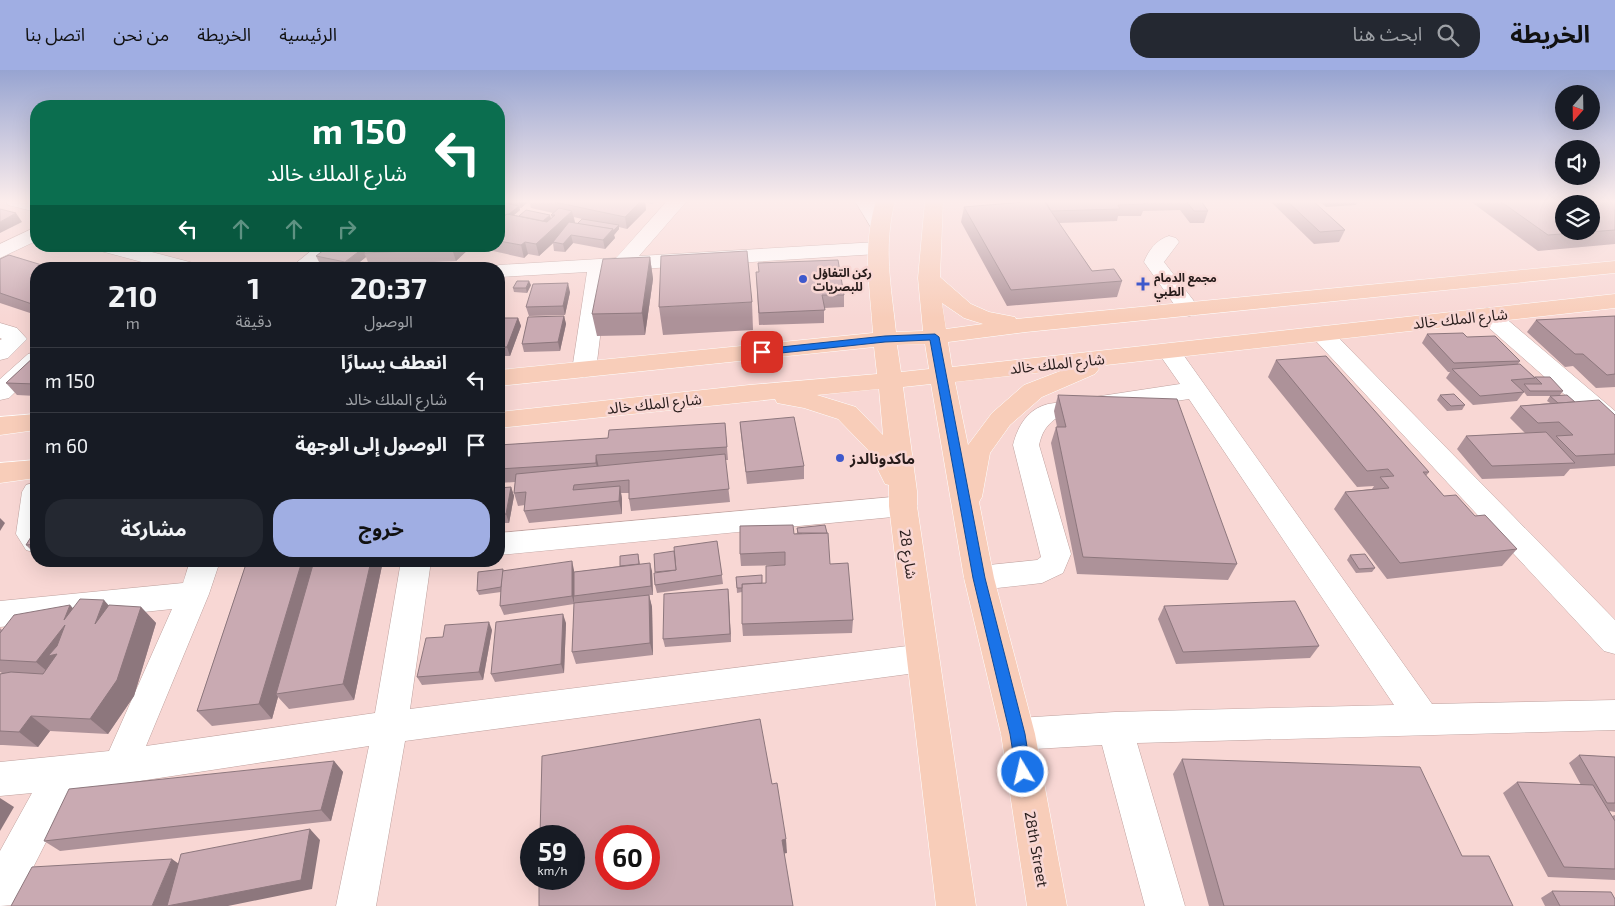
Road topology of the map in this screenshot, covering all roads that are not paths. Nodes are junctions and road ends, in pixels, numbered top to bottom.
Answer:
1 (23, 240) edge
2 (640, 240) edge
3 (755, 240) edge
4 (878, 240) edge
5 (931, 240) edge
6 (1169, 242) dead end
7 (0, 252) edge
8 (118, 252) edge
9 (160, 252) edge
10 (322, 252) edge
11 (142, 262) edge
12 (145, 262) edge
13 (308, 262) edge
14 (622, 263) junction
15 (598, 264) junction
16 (1615, 267) edge
17 (505, 270) edge
18 (929, 278) junction
19 (882, 300) junction
20 (1615, 301) edge
21 (1189, 309) junction
22 (1488, 315) junction
23 (1026, 325) junction
24 (0, 330) edge
25 (1322, 334) junction
26 (935, 337) junction
27 (885, 339) junction
28 (822, 346) junction
29 (1169, 351) junction
30 (0, 352) edge
31 (1134, 355) junction
32 (30, 364) edge
33 (584, 370) junction
34 (941, 376) junction
35 (505, 377) edge
36 (889, 379) junction
37 (1196, 390) junction
38 (0, 392) edge
39 (749, 393) junction
40 (505, 419) edge
41 (30, 423) edge
42 (1615, 425) edge
43 (0, 426) edge
44 (30, 470) edge
45 (0, 473) edge
46 (903, 498) junction
47 (966, 510) junction
48 (505, 543) edge
49 (203, 567) edge
50 (415, 567) edge
51 (979, 578) junction
52 (194, 594) junction
53 (0, 614) edge
54 (1615, 640) edge
55 (923, 658) junction
56 (1615, 716) edge
57 (1424, 720) junction
58 (390, 727) junction
59 (1116, 728) junction
60 (1018, 734) junction
61 (120, 767) junction
62 (62, 773) junction
63 (0, 779) edge
64 (0, 890) edge
65 (356, 906) edge
66 (956, 906) edge
67 (1047, 906) edge
68 (1165, 906) edge

1 - 7 street
2 - 14 street
3 - 14 street
4 - 19 main road, شارع 28
5 - 18 main road, 28th Street
6 - 21 street
8 - 11 street
9 - 12 street
10 - 13 street
14 - 15 street
15 - 17 street
15 - 33 street
16 - 21 main road
18 - 23 main road
18 - 26 main road, 28th Street
19 - 27 main road, شارع 28
19 - 28 main road
20 - 22 main road, شارع الملك خالد
21 - 23 main road
22 - 25 main road, شارع الملك خالد
22 - 42 street
23 - 26 main road
24 - 30 street
25 - 29 main road, شارع الملك خالد
25 - 54 street
26 - 27 main road
26 - 34 main road, 28th Street
27 - 28 main road
27 - 36 main road, شارع 28
28 - 33 main road
29 - 31 main road, شارع الملك خالد
29 - 37 street
31 - 34 main road, شارع الملك خالد
31 - 47 main road
32 - 38 street
33 - 35 main road
34 - 36 main road, شارع الملك خالد
34 - 47 main road, 28th Street
36 - 39 main road, شارع الملك خالد
36 - 46 main road, شارع 28
37 - 51 street
37 - 57 street
39 - 40 main road, شارع الملك خالد
39 - 46 main road
41 - 43 main road
44 - 45 main road
46 - 48 street
46 - 55 main road, شارع 28
47 - 51 main road, 28th Street
49 - 52 street
50 - 58 street
51 - 60 main road, 28th Street
52 - 53 street
52 - 61 street
55 - 58 street
55 - 66 main road, شارع 28
56 - 57 street
57 - 59 street
58 - 61 street
58 - 65 street
59 - 60 street
59 - 68 street
60 - 67 main road, 28th Street
61 - 62 street
62 - 63 street
62 - 64 street

